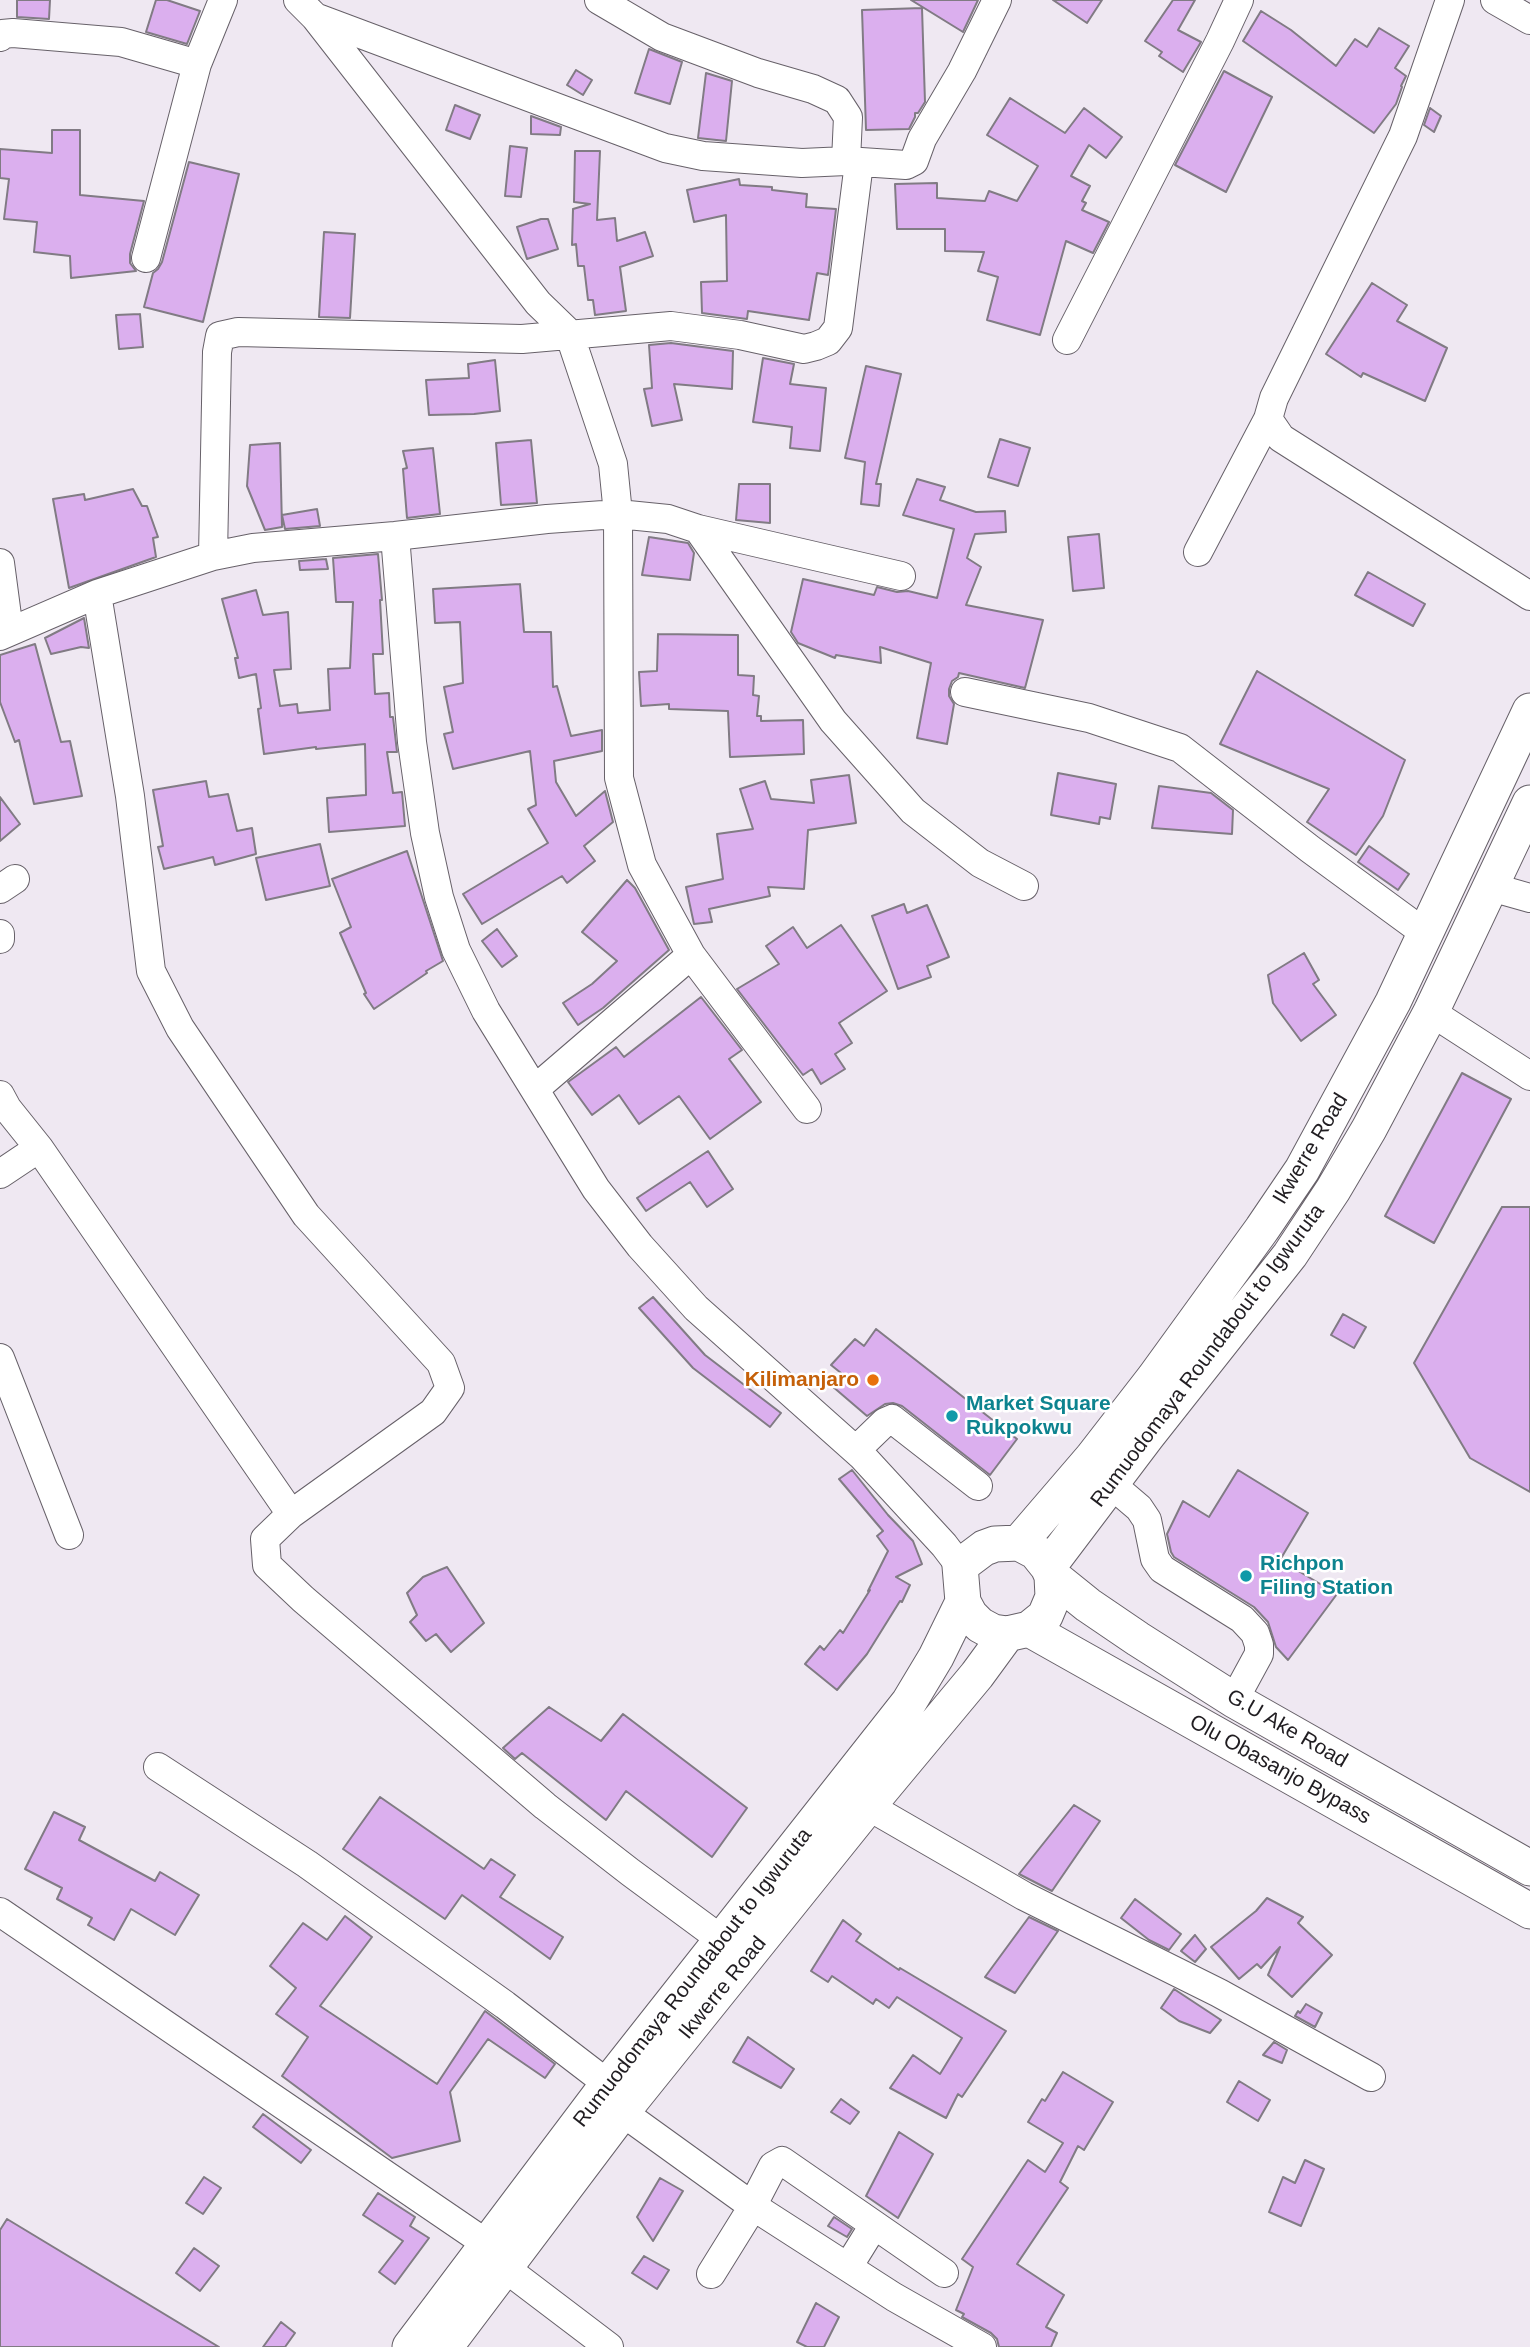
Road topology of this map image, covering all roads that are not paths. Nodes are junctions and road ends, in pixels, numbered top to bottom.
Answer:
1 (223, 0) edge
2 (599, 0) edge
3 (996, 0) edge
4 (1239, 0) edge
5 (1450, 0) edge
6 (1495, 0) edge
7 (307, 8) edge
8 (1530, 20) edge
9 (0, 37) edge
10 (197, 64) junction
11 (852, 162) junction
12 (146, 258) dead end
13 (569, 333) junction
14 (1067, 340) dead end
15 (1268, 419) junction
16 (618, 514) junction
17 (698, 529) junction
18 (395, 537) junction
19 (1199, 552) dead end
20 (213, 556) junction
21 (0, 563) edge
22 (901, 576) dead end
23 (97, 594) junction
24 (1530, 596) edge
25 (4, 633) edge
26 (965, 692) dead end
27 (1530, 711) edge
28 (1525, 826) edge
29 (1024, 886) dead end
30 (1491, 887) junction
31 (1530, 898) edge
32 (1426, 934) junction
33 (691, 955) junction
34 (1431, 1012) junction
35 (1530, 1076) edge
36 (535, 1089) junction
37 (2, 1105) edge
38 (807, 1109) dead end
39 (39, 1147) junction
40 (0, 1174) edge
41 (0, 1358) edge
42 (856, 1450) junction
43 (1112, 1485) junction
44 (978, 1486) dead end
45 (291, 1514) junction
46 (69, 1535) dead end
47 (1019, 1543) junction
48 (960, 1566) junction
49 (1050, 1572) junction
50 (963, 1602) junction
51 (1018, 1632) junction
52 (1234, 1700) junction
53 (158, 1767) dead end
54 (868, 1805) junction
55 (1530, 1868) edge
56 (1530, 1911) edge
57 (0, 1912) edge
58 (735, 1949) junction
59 (1371, 2077) dead end
60 (615, 2098) junction
61 (751, 2205) junction
62 (874, 2225) junction
63 (496, 2257) junction
64 (848, 2267) junction
65 (944, 2273) dead end
66 (711, 2274) dead end
67 (410, 2347) edge
68 (446, 2347) edge
69 (609, 2347) edge
70 (982, 2347) edge

1 - 10 street
2 - 11 street
3 - 11 street
4 - 14 street
5 - 15 street
6 - 8 street
7 - 11 street
7 - 13 street
9 - 10 street
10 - 12 street
11 - 13 street
13 - 16 street
13 - 20 street
15 - 19 street
15 - 24 street
16 - 17 street
16 - 18 street
16 - 33 street
17 - 22 street
17 - 29 street
18 - 20 street
18 - 36 street
20 - 23 street
21 - 25 street
23 - 25 street
23 - 45 street
26 - 32 street
27 - 32 main road, Ikwerre Road
28 - 30 main road, Rumuodomaya Roundabout to Igwuruta
30 - 31 street
30 - 34 main road, Rumuodomaya Roundabout to Igwuruta
32 - 47 main road, Ikwerre Road
33 - 36 street
33 - 38 street
34 - 35 street
34 - 43 main road, Rumuodomaya Roundabout to Igwuruta
36 - 42 street
37 - 39 street
39 - 40 street
39 - 45 street
41 - 46 street
42 - 44 street
42 - 48 street
43 - 49 main road, Rumuodomaya Roundabout to Igwuruta
43 - 52 street
45 - 58 street
47 - 48 main road
47 - 49 main road
48 - 50 main road
49 - 51 main road
49 - 52 main road, G.U Ake Road
50 - 51 main road
50 - 58 main road, Rumuodomaya Roundabout to Igwuruta
51 - 54 main road, Ikwerre Road
51 - 56 main road, Olu Obasanjo Bypass
52 - 55 main road, G.U Ake Road
53 - 60 street
54 - 58 main road, Ikwerre Road
54 - 59 street
57 - 63 street
58 - 60 main road, Ikwerre Road
60 - 61 street
60 - 63 main road, Ikwerre Road
61 - 62 street
61 - 64 street
61 - 66 street
62 - 64 street
62 - 65 street
63 - 67 main road
63 - 68 main road, Ikwerre Road
63 - 69 street
64 - 70 street

